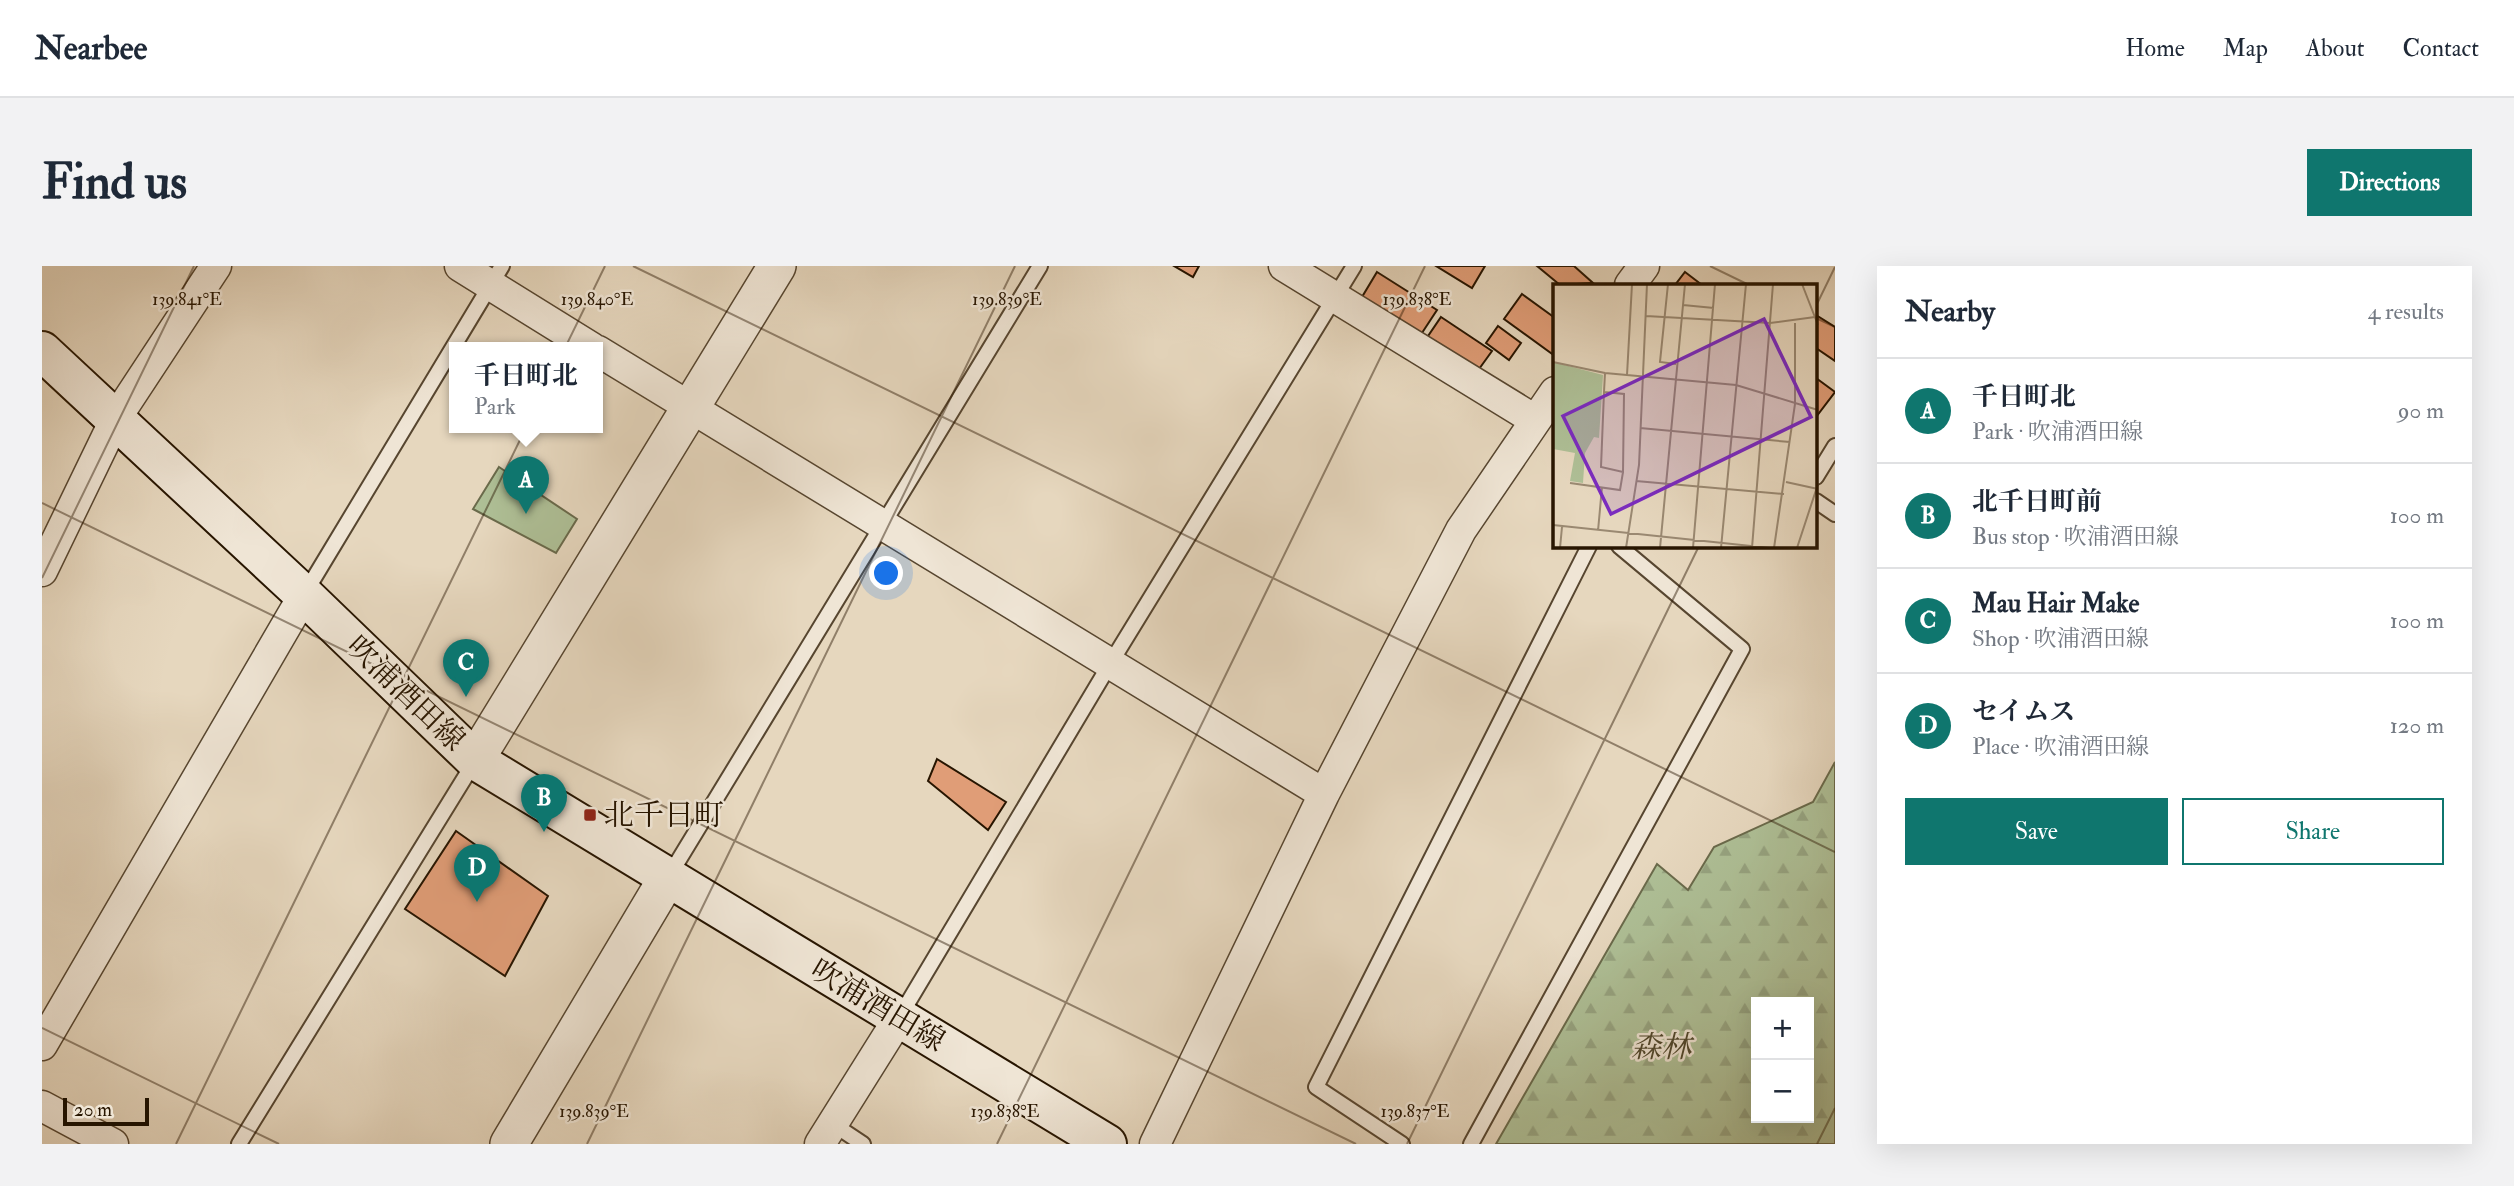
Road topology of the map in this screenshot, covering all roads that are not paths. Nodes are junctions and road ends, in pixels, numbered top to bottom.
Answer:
1 (216, 266) edge
2 (460, 266) edge
3 (777, 266) edge
4 (1040, 266) edge
5 (1284, 266) edge
6 (1354, 266) edge
7 (1644, 266) edge
8 (497, 276) edge
9 (1631, 284) edge
10 (1336, 298) junction
11 (457, 342) edge
12 (584, 342) edge
13 (42, 351) edge
14 (603, 354) edge
15 (449, 355) edge
16 (1553, 395) edge
17 (690, 408) junction
18 (116, 418) junction
19 (1535, 420) junction
20 (1835, 446) edge
21 (1818, 474) edge
22 (1818, 502) edge
23 (1835, 514) edge
24 (882, 525) junction
25 (1588, 548) edge
26 (1621, 548) edge
27 (42, 571) edge
28 (304, 594) junction
29 (1110, 664) junction
30 (475, 760) junction
31 (1324, 794) junction
32 (668, 877) junction
33 (899, 1018) junction
34 (42, 1045) edge
35 (42, 1106) edge
36 (827, 1134) edge
37 (113, 1144) edge
38 (239, 1144) edge
39 (509, 1144) edge
40 (863, 1144) edge
41 (1107, 1144) edge
42 (1155, 1144) edge
43 (1402, 1144) edge
44 (1471, 1144) edge

1 - 18 street
2 - 8 street
3 - 17 street
4 - 24 lane
5 - 10 street
6 - 10 lane
7 - 9 street
8 - 11 lane
8 - 12 street
10 - 19 street
10 - 29 lane
13 - 18 main road, 吹浦酒田線
14 - 17 street
15 - 28 lane
16 - 19 street
17 - 24 street
17 - 30 street
18 - 27 street
18 - 28 main road, 吹浦酒田線
19 - 31 street
20 - 21 lane
22 - 23 lane
24 - 29 street
24 - 32 lane
25 - 43 lane
26 - 44 lane
28 - 30 main road, 吹浦酒田線
28 - 34 street
29 - 31 street
29 - 33 lane
30 - 32 main road, 吹浦酒田線
30 - 38 lane
31 - 42 street
32 - 33 main road, 吹浦酒田線
32 - 39 street
33 - 36 street
33 - 41 main road, 吹浦酒田線
35 - 37 street
36 - 40 lane

